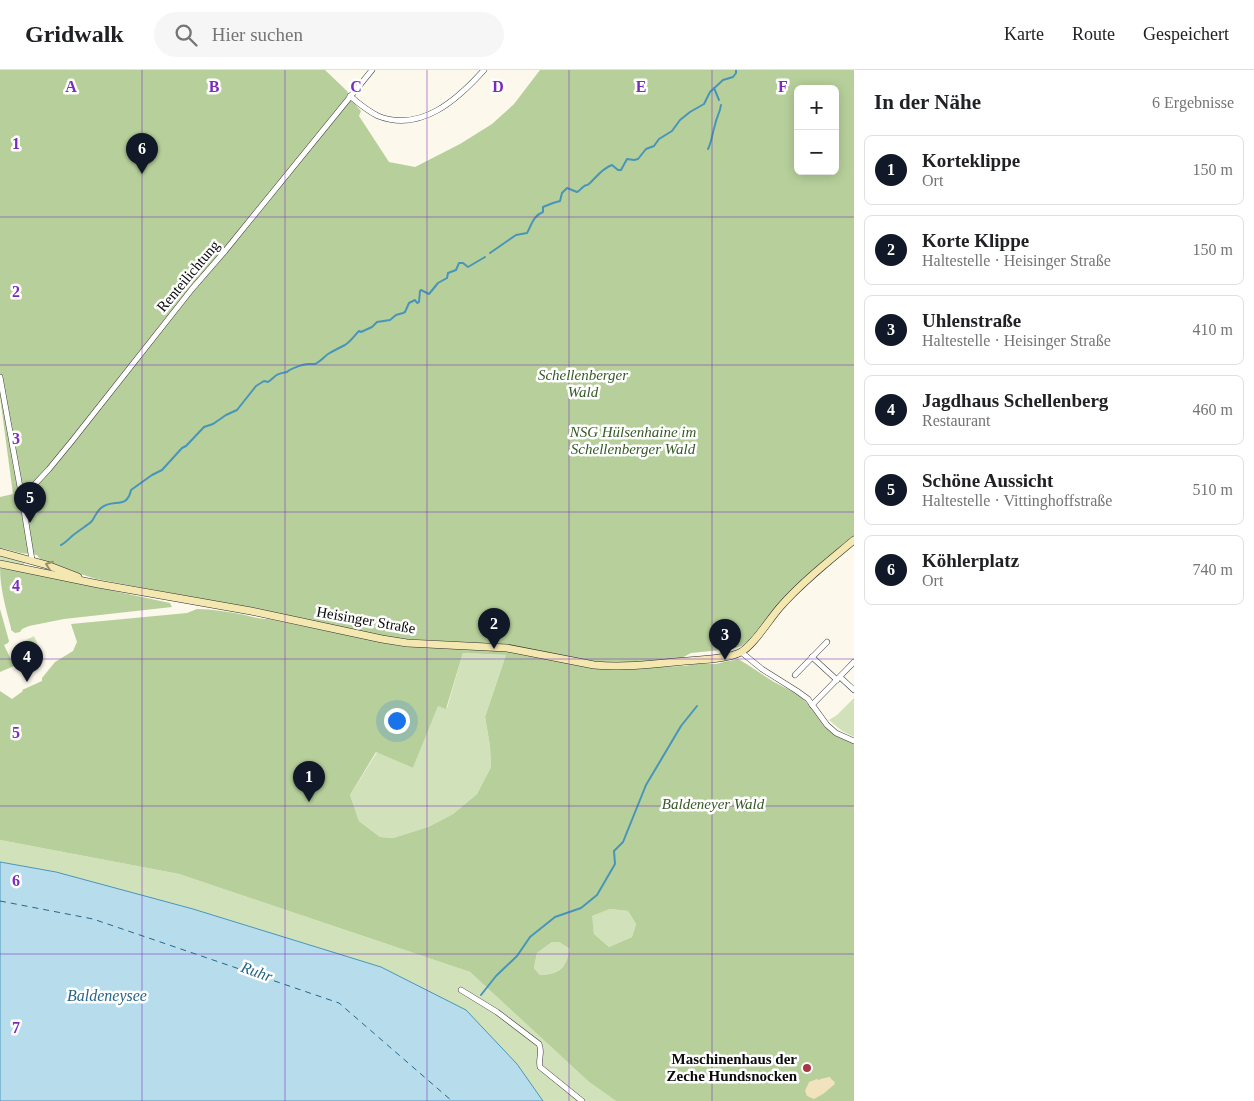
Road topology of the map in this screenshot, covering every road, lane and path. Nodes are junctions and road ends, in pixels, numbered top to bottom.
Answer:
1 (372, 70) edge
2 (484, 70) edge
3 (350, 96) junction
4 (0, 377) edge
5 (22, 498) junction
6 (854, 540) edge
7 (0, 552) edge
8 (32, 560) junction
9 (0, 564) edge
10 (31, 571) junction
11 (98, 584) junction
12 (827, 642) dead end
13 (741, 652) junction
14 (812, 657) junction
15 (854, 662) edge
16 (795, 675) dead end
17 (838, 678) junction
18 (854, 690) edge
19 (812, 704) junction
20 (854, 741) edge
21 (461, 990) dead end
22 (582, 1101) edge

1 - 3 street, Renteilichtung
2 - 3 street
3 - 5 street, Renteilichtung
4 - 5 street
5 - 8 street
6 - 13 main road
7 - 8 main road, Heisinger Straße
8 - 10 main road
11 -> 8 main road, Heisinger Straße
9 - 10 main road, Heisinger Straße
10 - 11 main road, Heisinger Straße
11 - 13 main road, Heisinger Straße
12 - 14 street
13 - 19 street
14 - 16 street
14 - 17 street
15 - 17 street
17 - 18 street
17 - 19 street
19 - 20 street
21 - 22 street

